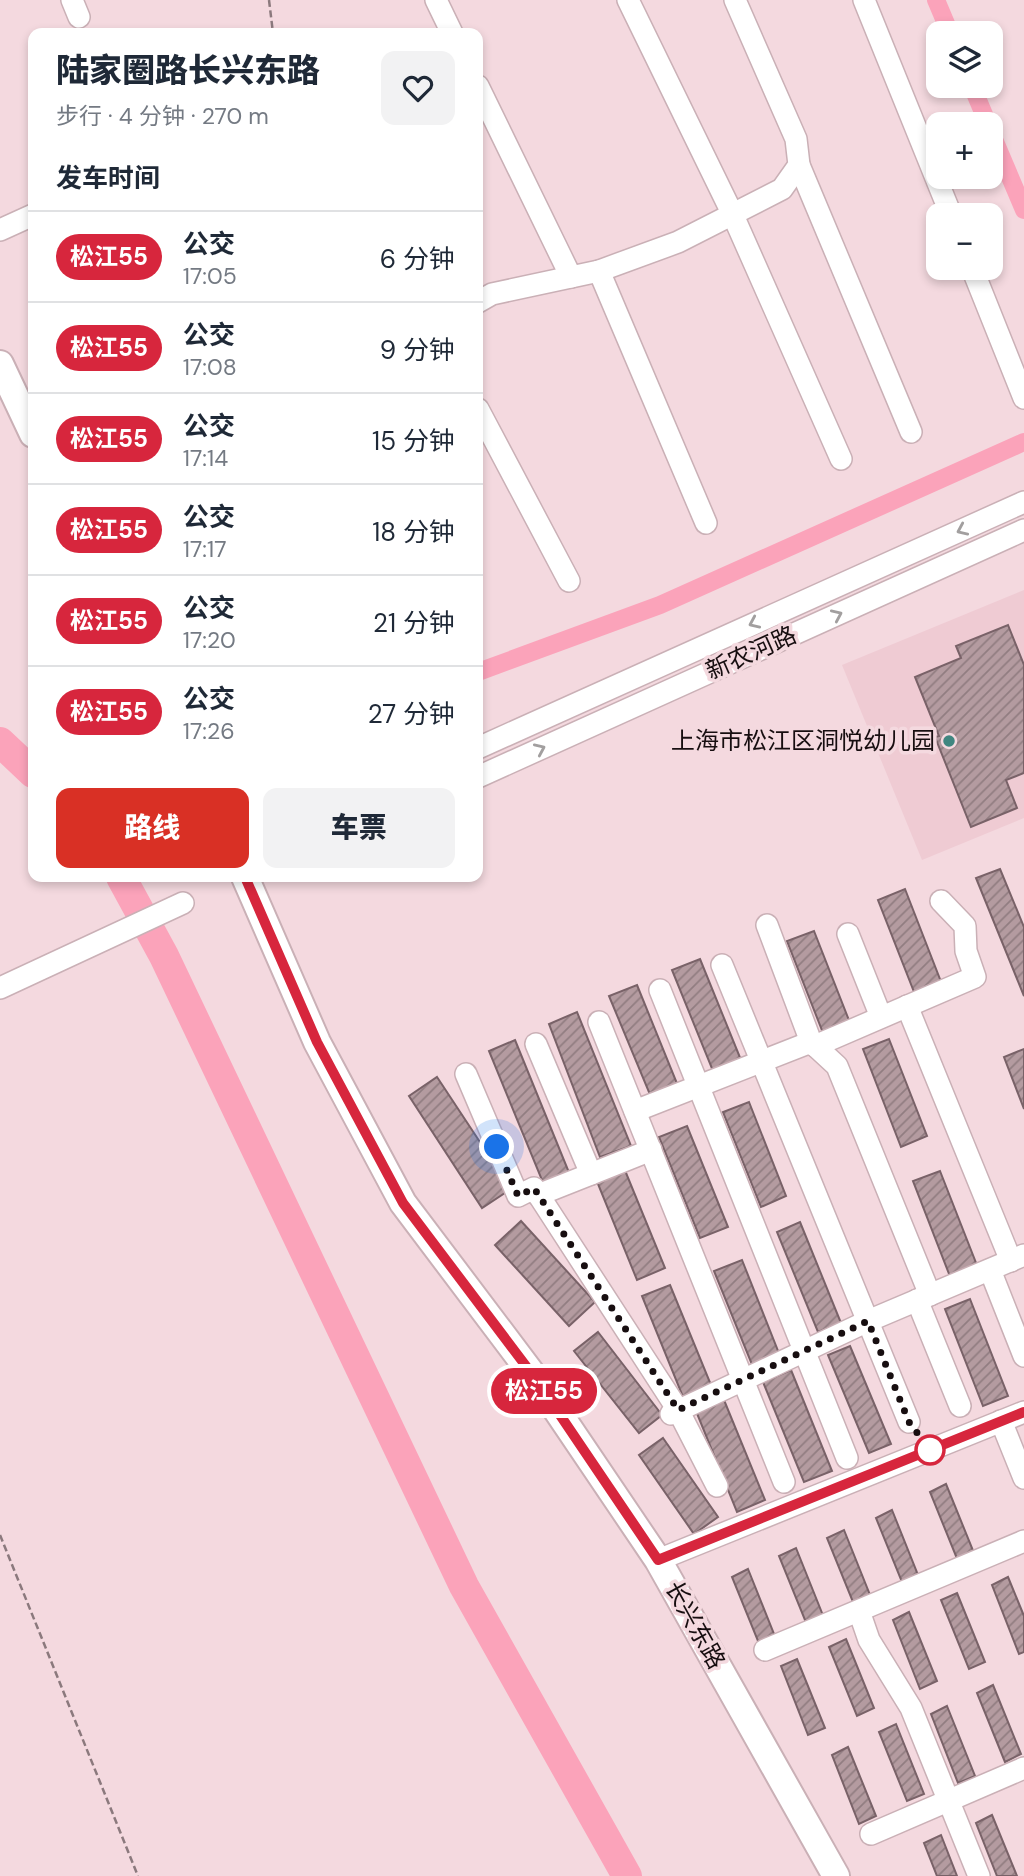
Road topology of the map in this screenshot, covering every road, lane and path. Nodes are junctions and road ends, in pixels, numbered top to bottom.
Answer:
1 (269, 0) edge
2 (436, 0) edge
3 (628, 0) edge
4 (735, 0) edge
5 (864, 0) edge
6 (272, 28) edge
7 (450, 28) edge
8 (483, 96) edge
9 (799, 165) junction
10 (946, 203) edge
11 (732, 213) junction
12 (28, 217) edge
13 (0, 230) edge
14 (599, 271) junction
15 (571, 277) junction
16 (977, 280) edge
17 (483, 299) edge
18 (0, 365) edge
19 (1023, 396) edge
20 (483, 419) edge
21 (28, 424) edge
22 (911, 432) dead end
23 (841, 459) dead end
24 (1024, 502) edge
25 (706, 523) dead end
26 (1024, 530) edge
27 (569, 582) dead end
28 (483, 746) edge
29 (483, 775) edge
30 (251, 882) edge
31 (941, 901) dead end
32 (183, 903) dead end
33 (767, 925) dead end
34 (848, 934) dead end
35 (722, 965) dead end
36 (0, 988) edge
37 (660, 990) dead end
38 (907, 1006) junction
39 (881, 1017) junction
40 (599, 1023) dead end
41 (536, 1044) dead end
42 (813, 1044) junction
43 (761, 1061) junction
44 (466, 1074) dead end
45 (698, 1086) junction
46 (635, 1111) junction
47 (651, 1150) junction
48 (591, 1174) junction
49 (538, 1195) junction
50 (1017, 1258) edge
51 (990, 1270) junction
52 (924, 1298) junction
53 (868, 1321) junction
54 (804, 1351) junction
55 (1024, 1356) edge
56 (743, 1380) junction
57 (960, 1405) dead end
58 (674, 1412) junction
59 (1024, 1412) edge
60 (1001, 1421) junction
61 (909, 1422) dead end
62 (847, 1458) dead end
63 (1024, 1478) edge
64 (784, 1482) dead end
65 (717, 1486) dead end
66 (0, 1535) edge
67 (1024, 1541) edge
68 (658, 1560) junction
69 (859, 1611) junction
70 (765, 1650) dead end
71 (1024, 1768) edge
72 (948, 1800) junction
73 (871, 1834) dead end
74 (138, 1876) edge
75 (836, 1876) edge
76 (979, 1876) edge

1 - 6 path
2 - 7 street
3 - 11 street
4 - 9 street
5 - 10 street
8 - 15 street
9 - 11 street
9 - 22 street
11 - 14 street
11 - 23 street
12 - 13 street
14 - 15 street
14 - 25 street
15 - 17 street
16 - 19 street
18 - 21 main road
20 - 27 street
24 -> 28 street, 新农河路
29 -> 26 street, 新农河路
30 - 68 main road, 长兴东路
31 - 38 street
32 - 36 street
33 - 42 street
34 - 39 street
35 - 43 street
37 - 45 street
38 - 39 street
38 - 50 street
39 - 42 street
40 - 46 street
41 - 48 street
42 - 43 street
42 - 52 street
43 - 45 street
43 - 53 street
44 - 49 street
45 - 46 street
45 - 54 street
46 - 47 street
47 - 48 street
47 - 56 street
48 - 49 street
49 - 58 street
50 - 51 street
51 - 52 street
51 - 55 street
52 - 53 street
52 - 57 street
53 - 54 street
53 - 61 street
54 - 56 street
54 - 62 street
56 - 58 street
56 - 64 street
58 - 65 street
59 - 60 street
60 - 63 street
60 - 68 street
66 - 74 path
67 - 69 street
68 - 75 main road, 长兴东路
69 - 70 street
69 - 72 street
71 - 72 street
72 - 73 street
72 - 76 street

